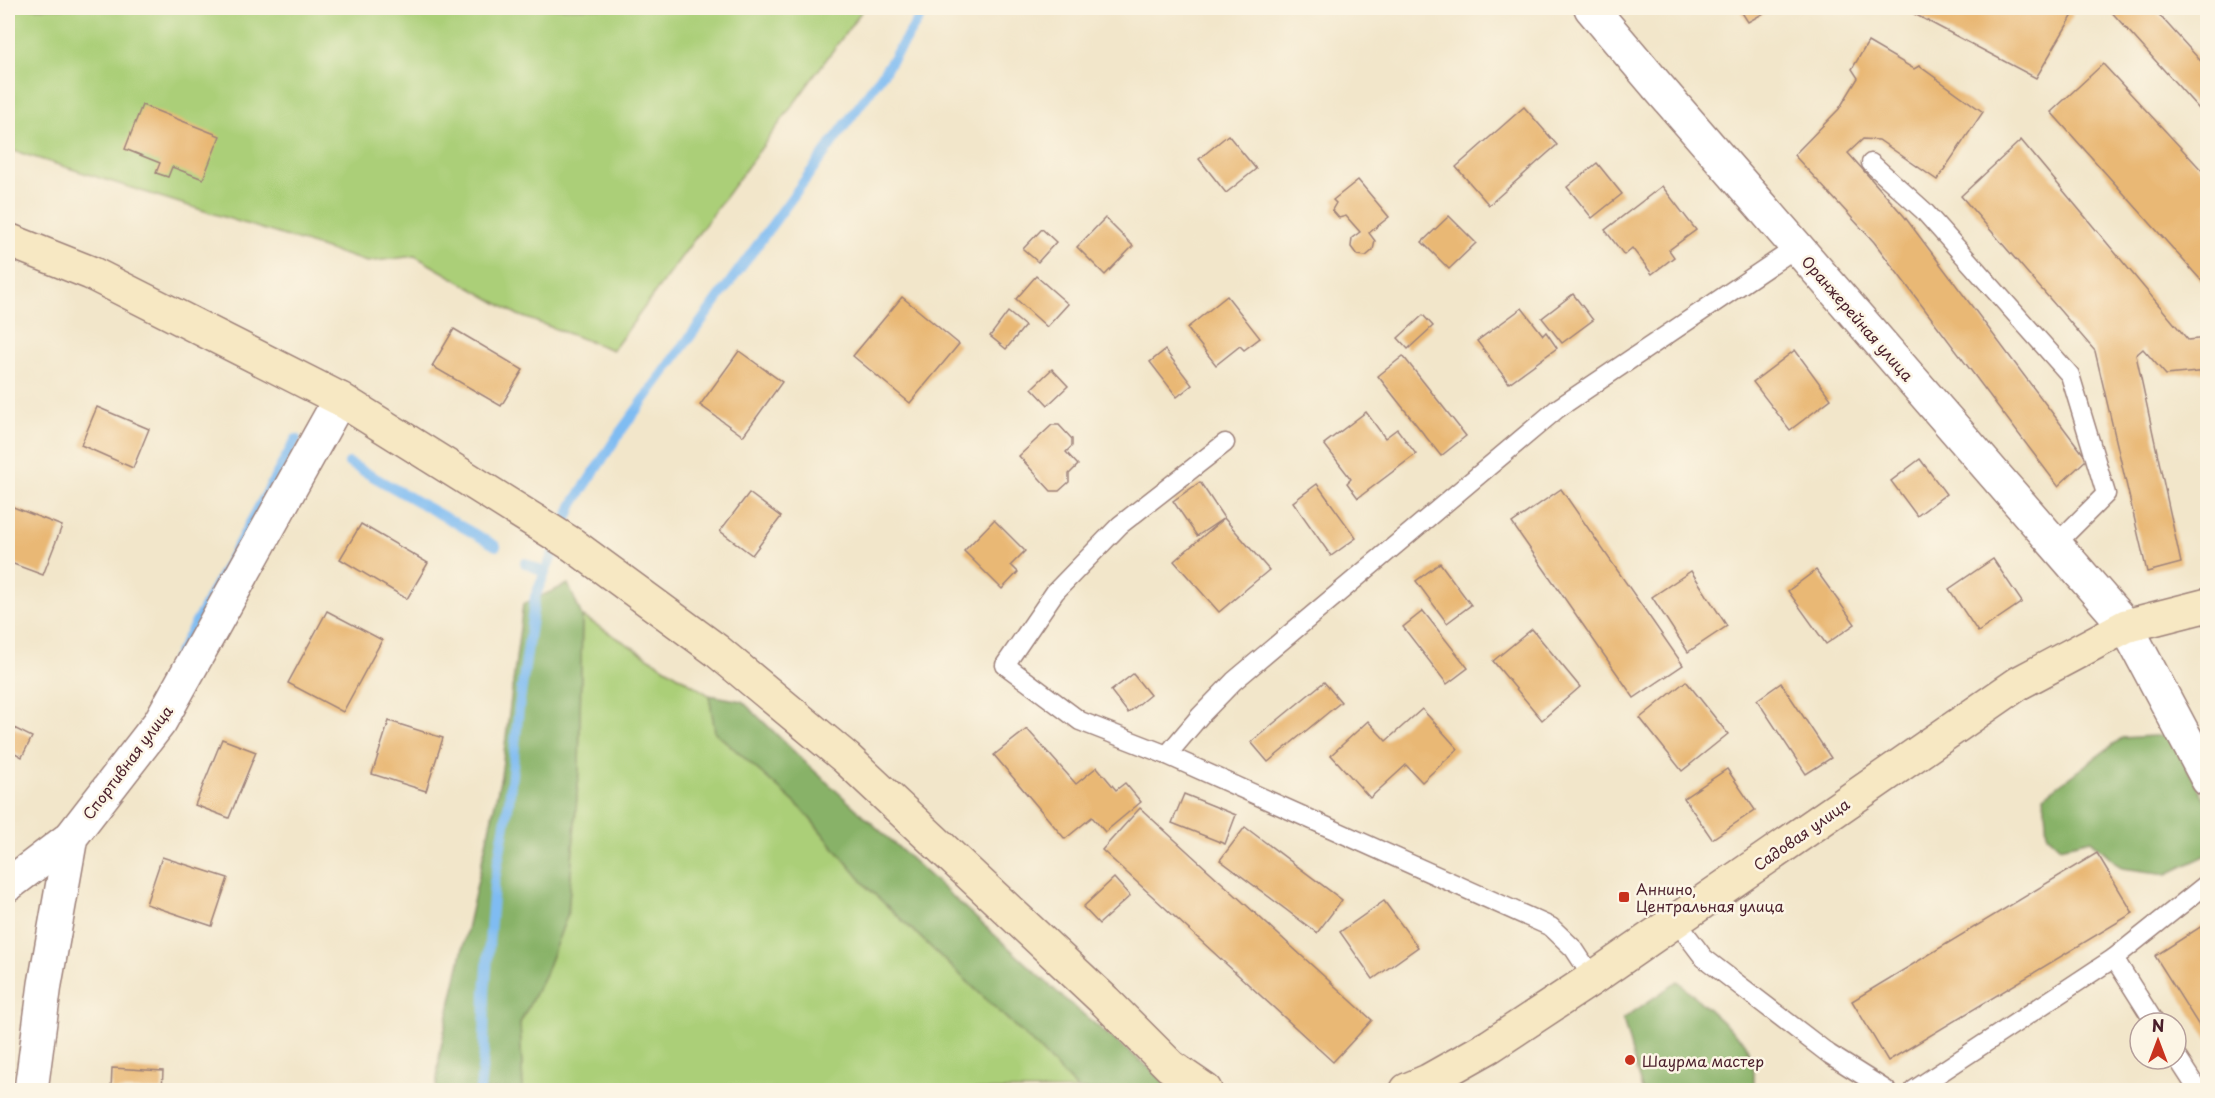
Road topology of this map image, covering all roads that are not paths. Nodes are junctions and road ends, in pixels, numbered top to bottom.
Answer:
1 (1591, 8) edge
2 (1870, 163) dead end
3 (8, 240) edge
4 (1797, 248) junction
5 (340, 399) junction
6 (1225, 443) dead end
7 (2055, 545) junction
8 (2208, 605) edge
9 (2126, 626) junction
10 (1167, 755) junction
11 (2208, 780) edge
12 (70, 837) junction
13 (2208, 883) edge
14 (8, 885) edge
15 (1676, 921) junction
16 (2114, 958) junction
17 (1593, 978) junction
18 (2147, 1011) edge
19 (2186, 1071) edge
20 (31, 1090) edge
21 (1205, 1090) edge
22 (1407, 1090) edge
23 (1886, 1090) edge
24 (1914, 1090) edge
25 (2198, 1090) edge

1 - 4 street, Оранжерейная улица
2 - 7 lane
3 - 5 main road
4 - 7 street, Оранжерейная улица
4 - 10 lane
5 - 12 street, Спортивная улица
5 - 21 main road
6 - 10 lane
7 - 9 street, Оранжерейная улица
8 - 9 main road, Садовая улица
9 - 11 street, Оранжерейная улица
9 - 15 main road, Садовая улица
10 - 17 lane
12 - 14 street
12 - 20 street, Спортивная улица
13 - 16 lane
15 - 17 main road, Садовая улица
15 - 23 lane
16 - 18 lane
16 - 24 lane
17 - 22 main road, Садовая улица
19 - 25 lane

